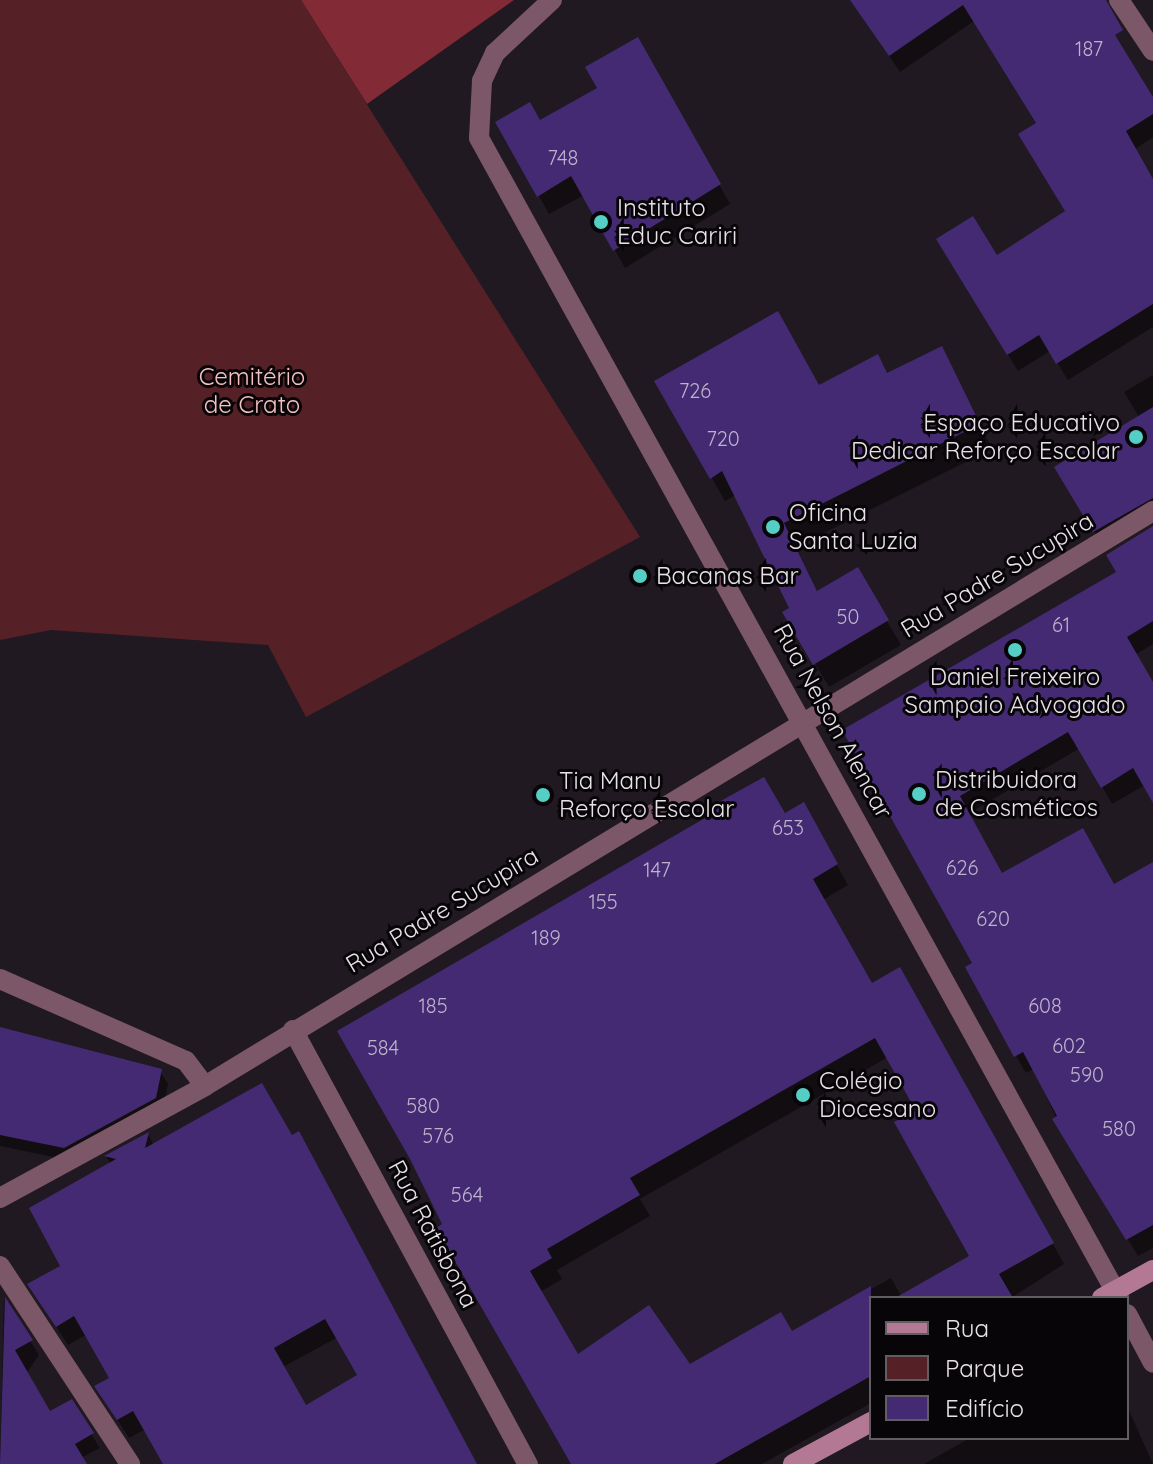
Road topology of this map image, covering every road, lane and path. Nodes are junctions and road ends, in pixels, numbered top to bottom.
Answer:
1 (552, 0) edge
2 (1119, 0) edge
3 (1153, 51) edge
4 (1153, 511) edge
5 (805, 723) junction
6 (0, 979) edge
7 (293, 1030) junction
8 (205, 1086) junction
9 (0, 1198) edge
10 (0, 1266) edge
11 (1153, 1270) edge
12 (1112, 1296) edge
13 (1129, 1318) edge
14 (1153, 1363) edge
15 (869, 1423) edge
16 (130, 1464) edge
17 (528, 1464) edge
18 (793, 1464) edge

1 - 5 street, Rua Nelson Alencar
2 - 3 street
4 - 5 street, Rua Padre Sucupira
5 - 7 street, Rua Padre Sucupira
5 - 12 street, Rua Nelson Alencar
6 - 8 street
7 - 8 street, Rua Padre Sucupira
7 - 17 street, Rua Ratisbona
8 - 9 street, Rua Padre Sucupira
10 - 16 street
11 - 12 main road
13 - 14 street
15 - 18 main road

